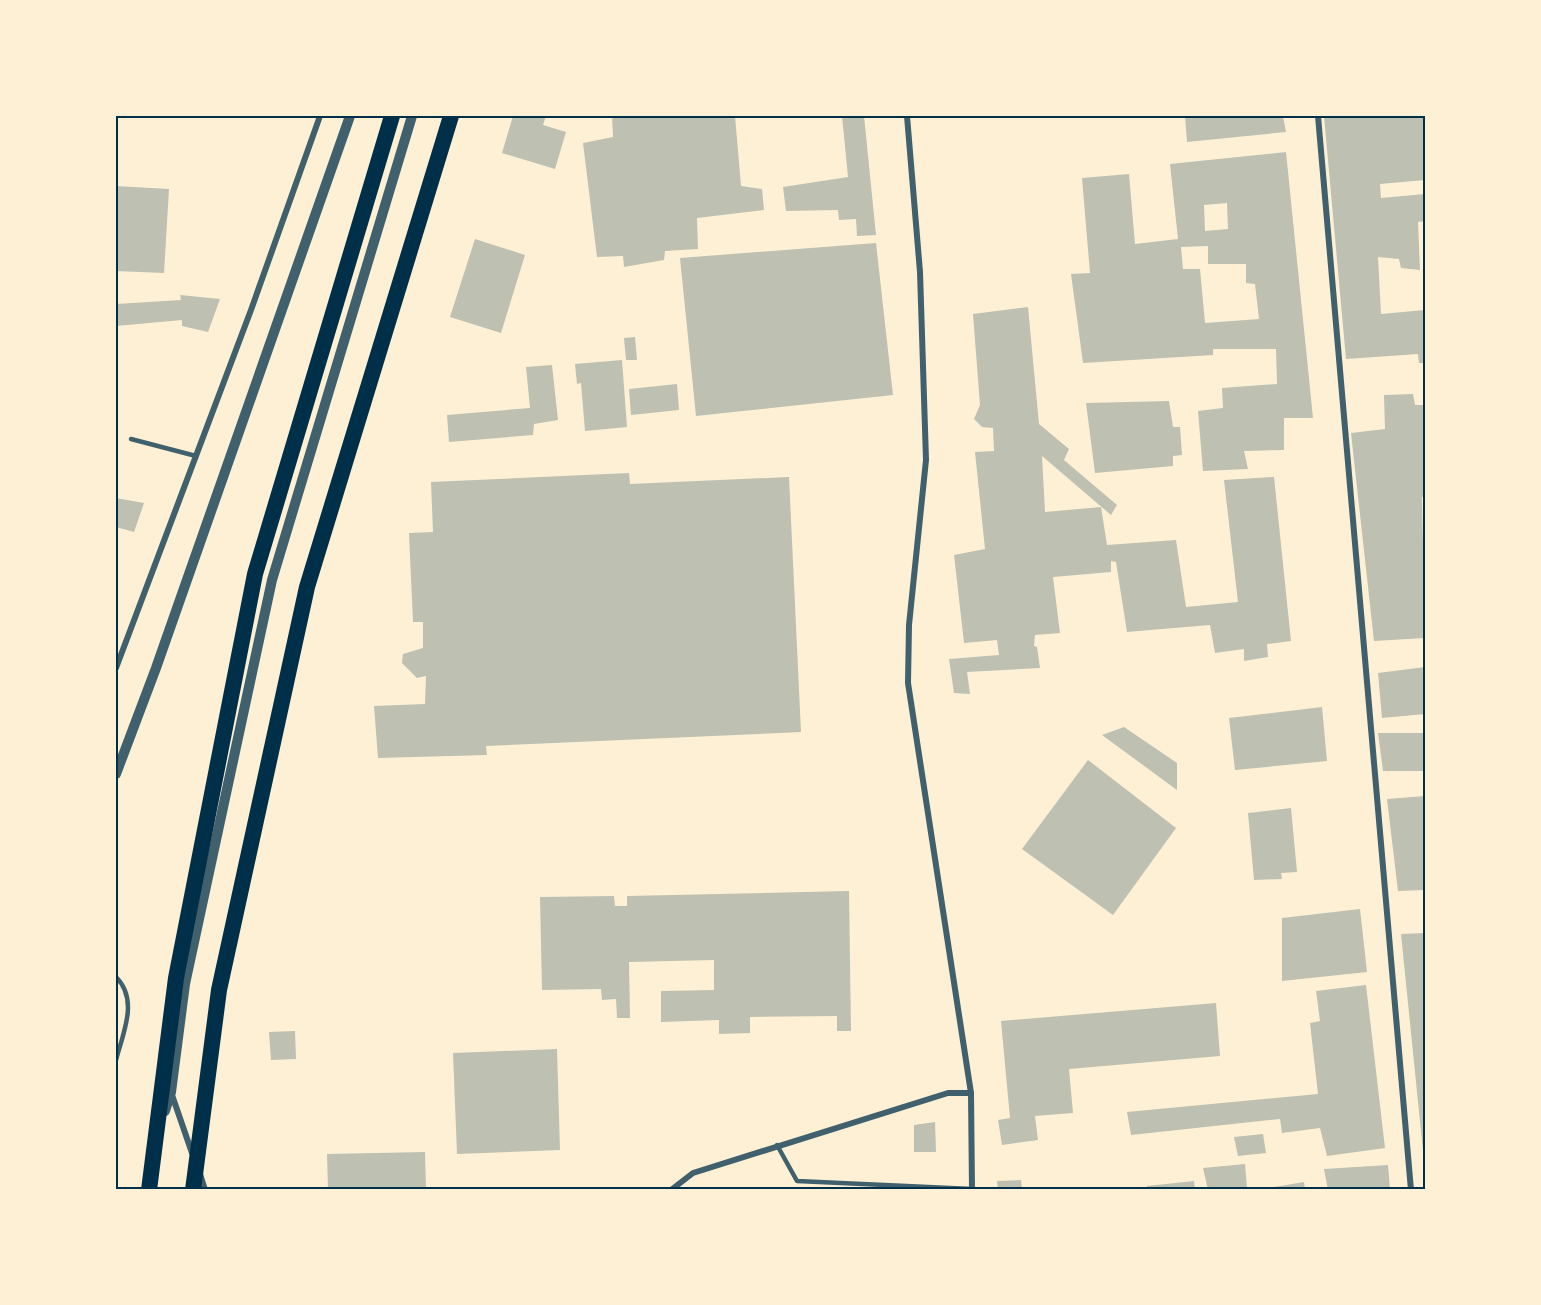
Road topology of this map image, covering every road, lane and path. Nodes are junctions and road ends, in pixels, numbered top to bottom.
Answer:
1 (320, 116) edge
2 (350, 116) edge
3 (392, 116) edge
4 (412, 116) edge
5 (451, 116) edge
6 (907, 116) edge
7 (1318, 116) edge
8 (131, 439) dead end
9 (196, 456) junction
10 (116, 668) edge
11 (116, 774) edge
12 (116, 976) edge
13 (116, 1060) edge
14 (171, 1092) junction
15 (971, 1093) junction
16 (777, 1145) junction
17 (972, 1189) edge
18 (144, 1190) edge
19 (149, 1190) edge
20 (193, 1190) edge
21 (205, 1190) edge
22 (671, 1190) edge
23 (1411, 1190) edge

1 - 9 street
2 - 11 street
3 - 19 highway
4 - 14 street
5 - 20 highway
6 - 15 street
7 - 23 street
8 - 9 lane
9 - 10 street
12 - 13 lane
14 - 18 street
14 - 21 street
15 - 16 street
15 - 17 street
16 - 17 lane
16 - 22 street

